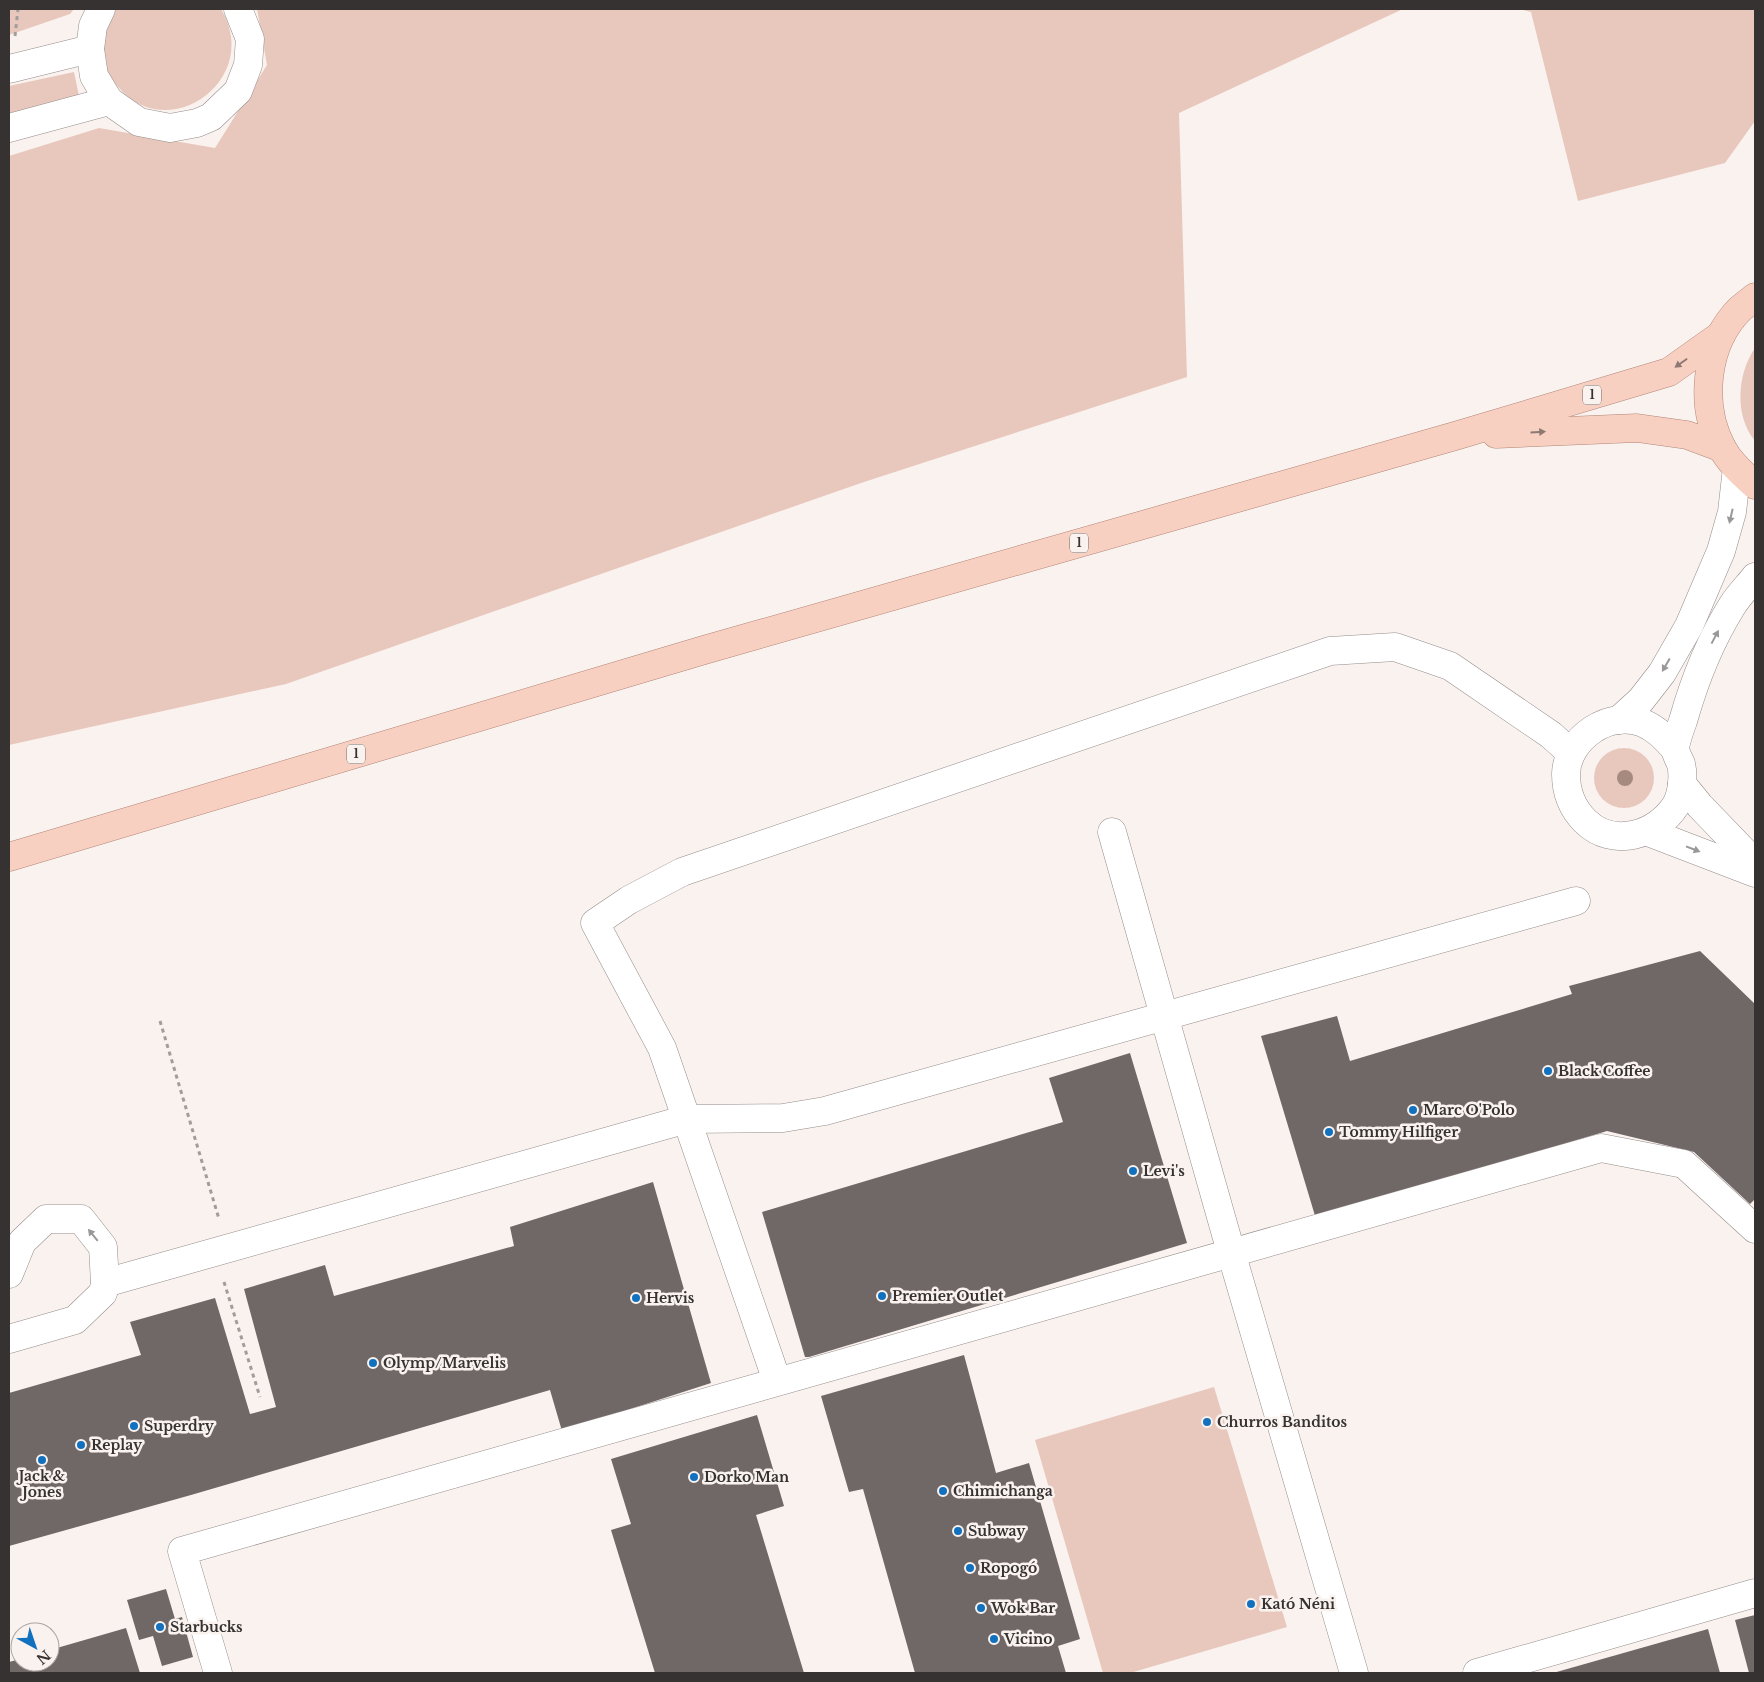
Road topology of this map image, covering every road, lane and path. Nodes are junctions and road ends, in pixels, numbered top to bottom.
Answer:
1 (100, 9) edge
2 (238, 9) edge
3 (90, 49) junction
4 (9, 69) edge
5 (109, 101) junction
6 (9, 128) edge
7 (1755, 297) edge
8 (1721, 335) junction
9 (1455, 436) junction
10 (1738, 467) edge
11 (1755, 577) edge
12 (1620, 720) junction
13 (1675, 749) junction
14 (1572, 753) junction
15 (1682, 784) junction
16 (1112, 832) dead end
17 (1648, 832) junction
18 (9, 857) edge
19 (1755, 863) edge
20 (1755, 873) edge
21 (1576, 901) dead end
22 (1164, 1016) junction
23 (160, 1021) dead end
24 (687, 1119) junction
25 (1755, 1229) edge
26 (1231, 1252) junction
27 (215, 1253) junction
28 (9, 1274) edge
29 (105, 1283) junction
30 (9, 1339) edge
31 (777, 1381) junction
32 (260, 1396) dead end
33 (1755, 1593) edge
34 (218, 1673) edge
35 (1354, 1673) edge
36 (1477, 1673) edge

1 - 3 street
2 - 5 street
3 - 4 street
3 - 5 street
5 - 6 street
7 - 8 main road, 1
8 -> 9 main road, 1
8 - 10 main road, 1
9 -> 10 main road, 1
9 - 18 main road, 1
10 -> 12 street
13 -> 11 street
12 - 13 street
12 - 14 street
13 - 15 street
14 - 17 street
14 - 24 street
15 - 17 street
15 - 19 street
16 - 22 street
17 -> 20 street
21 - 22 street
22 - 24 street
22 - 26 street
23 - 27 path
24 - 27 street
24 - 31 street
25 - 26 street
26 - 31 street
26 - 35 street
27 - 29 street
27 - 32 path
29 -> 28 street
29 - 30 street
31 - 34 street
33 - 36 street

